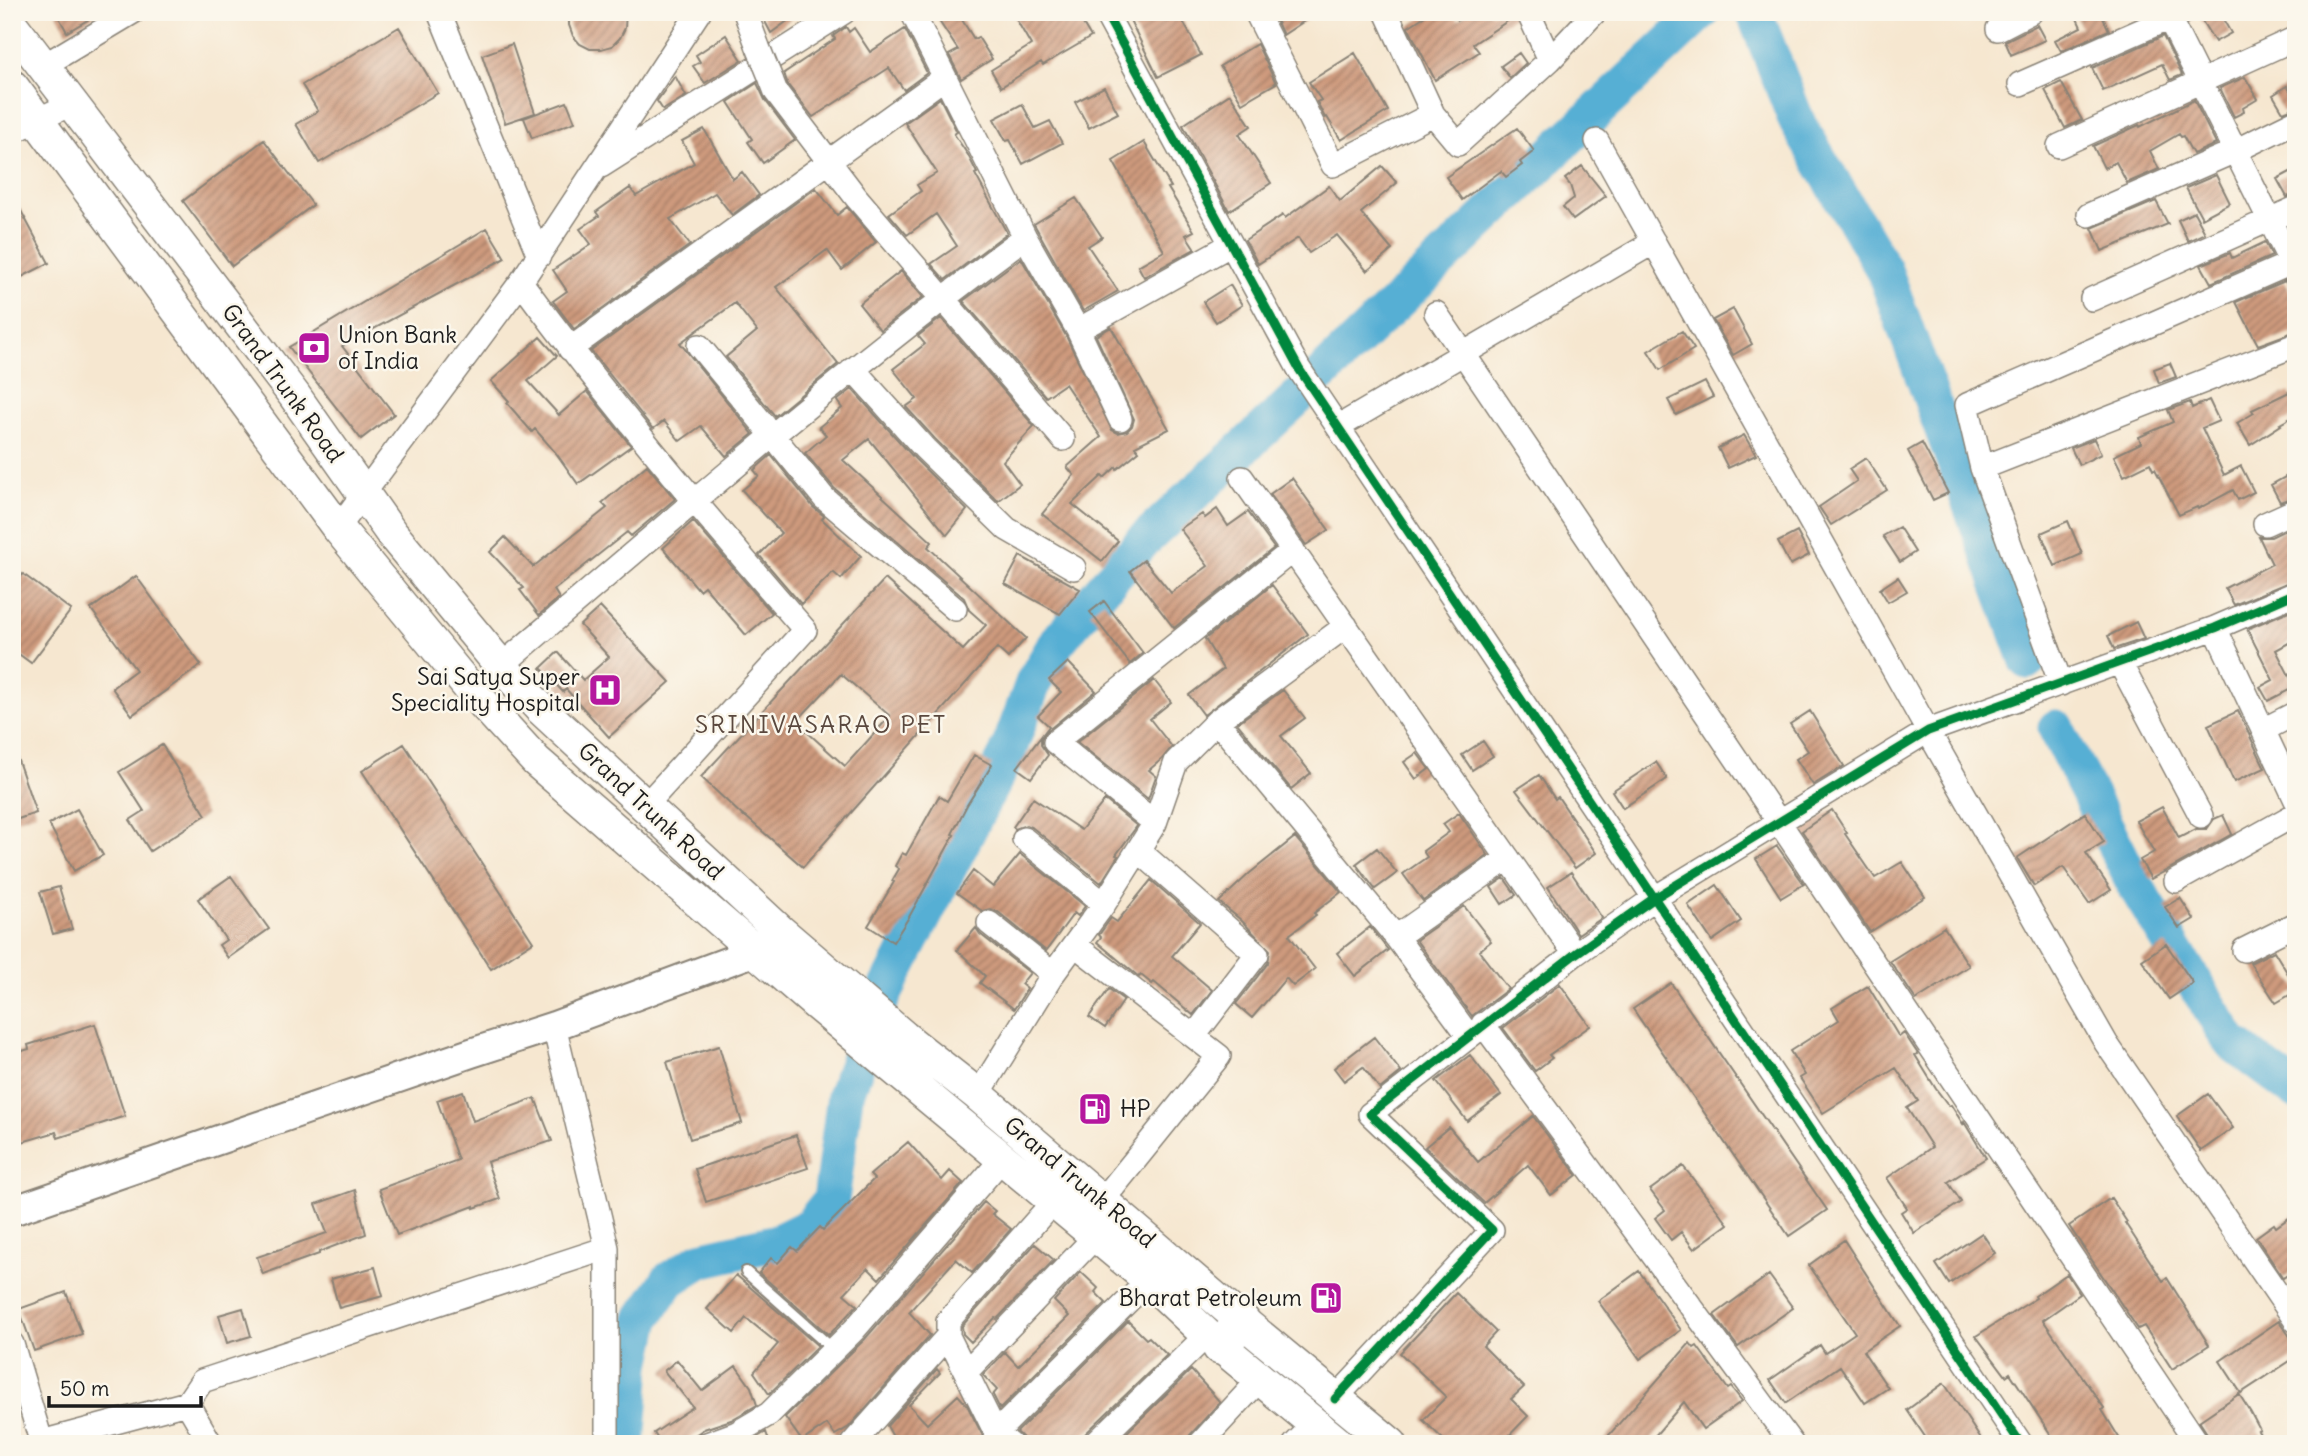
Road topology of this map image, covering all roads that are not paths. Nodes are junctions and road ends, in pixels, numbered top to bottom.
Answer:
1 (134, 12) edge
2 (439, 12) edge
3 (699, 12) edge
4 (745, 12) edge
5 (844, 12) edge
6 (912, 12) edge
7 (1105, 12) edge
8 (1256, 12) edge
9 (1386, 12) edge
10 (1528, 12) edge
11 (1595, 12) edge
12 (2031, 12) edge
13 (2173, 14) edge
14 (12, 25) edge
15 (1998, 29) dead end
16 (2296, 38) edge
17 (1549, 60) junction
18 (43, 66) junction
19 (944, 78) junction
20 (2201, 83) junction
21 (2020, 84) dead end
22 (12, 86) edge
23 (72, 103) junction
24 (1433, 114) junction
25 (2296, 121) edge
26 (25, 126) edge
27 (1597, 141) dead end
28 (2059, 146) dead end
29 (2235, 151) junction
30 (828, 160) junction
31 (594, 171) junction
32 (2296, 208) edge
33 (2089, 215) dead end
34 (2269, 220) junction
35 (1025, 237) junction
36 (1654, 242) junction
37 (1230, 244) junction
38 (539, 256) junction
39 (2294, 266) edge
40 (521, 282) junction
41 (942, 298) junction
42 (2092, 299) dead end
43 (1436, 313) dead end
44 (1078, 330) junction
45 (2296, 345) edge
46 (699, 346) dead end
47 (570, 349) junction
48 (1464, 354) junction
49 (853, 369) junction
50 (1120, 419) dead end
51 (1338, 427) junction
52 (773, 436) junction
53 (1063, 439) dead end
54 (1982, 468) junction
55 (1242, 478) dead end
56 (363, 494) junction
57 (693, 502) junction
58 (2296, 510) edge
59 (2265, 524) dead end
60 (338, 528) junction
61 (1293, 550) junction
62 (1074, 568) dead end
63 (2296, 593) edge
64 (955, 609) dead end
65 (1346, 626) junction
66 (2215, 628) junction
67 (2120, 663) junction
68 (501, 666) junction
69 (2061, 684) junction
70 (2296, 713) edge
71 (1217, 721) junction
72 (2263, 730) junction
73 (1928, 731) junction
74 (2296, 800) edge
75 (646, 805) junction
76 (2296, 814) edge
77 (2201, 816) dead end
78 (1778, 821) junction
79 (1155, 823) junction
80 (1024, 839) dead end
81 (1138, 850) junction
82 (1508, 858) junction
83 (2176, 881) dead end
84 (1653, 899) junction
85 (1104, 904) junction
86 (989, 923) dead end
87 (2296, 924) edge
88 (1395, 937) junction
89 (1075, 945) junction
90 (2244, 950) dead end
91 (756, 951) junction
92 (1575, 954) junction
93 (1053, 974) junction
94 (554, 1026) junction
95 (1476, 1030) junction
96 (1194, 1037) junction
97 (978, 1095) junction
98 (1002, 1159) junction
99 (1102, 1201) junction
100 (1053, 1202) junction
101 (12, 1211) edge
102 (1096, 1236) junction
103 (607, 1248) junction
104 (746, 1272) dead end
105 (1149, 1280) junction
106 (2296, 1321) edge
107 (1223, 1334) junction
108 (948, 1336) junction
109 (12, 1344) edge
110 (834, 1350) junction
111 (966, 1372) junction
112 (1260, 1379) junction
113 (1335, 1399) junction
114 (187, 1403) junction
115 (1305, 1434) edge
116 (1003, 1438) edge
117 (41, 1443) edge
118 (211, 1444) edge
119 (607, 1444) edge
120 (707, 1444) edge
121 (852, 1444) edge
122 (1095, 1444) edge
123 (1200, 1444) edge
124 (1339, 1444) edge
125 (1391, 1444) edge
126 (1792, 1444) edge
127 (2021, 1444) edge
128 (2198, 1444) edge

1 - 18 street
2 - 38 street
3 - 31 street
4 - 30 street, bridge
5 - 31 street
6 - 19 street
7 - 37 street
8 - 24 street
9 - 24 street
10 - 17 street
11 - 17 street
12 - 15 street
13 - 20 street
13 - 21 street
14 - 18 main road, Grand Trunk Road
16 - 20 street
17 - 24 street
18 - 23 main road, Grand Trunk Road
19 - 30 street
19 - 35 street
20 - 28 street
20 - 29 street
22 - 26 main road, Grand Trunk Road
23 - 26 street
23 - 56 main road, Grand Trunk Road
25 - 29 street
26 - 60 main road, Grand Trunk Road
27 - 36 street
29 - 33 street
29 - 34 street
30 - 41 street
30 - 47 street
31 - 38 street
32 - 34 street
34 - 39 street
34 - 42 street
35 - 41 street
35 - 44 street
36 - 48 street
36 - 73 street
37 - 44 street
37 - 51 street
38 - 40 street
39 - 54 street
40 - 47 street
40 - 56 street
41 - 49 street
41 - 53 street
43 - 48 street
44 - 50 street
45 - 54 street
46 - 52 street
47 - 57 street
48 - 51 street
48 - 78 street
49 - 52 street
49 - 62 street
51 - 84 street
52 - 57 street
52 - 64 street
54 - 69 street
55 - 61 street
56 - 60 street
56 - 68 main road, Grand Trunk Road
57 - 68 street
57 - 75 street
58 - 59 street
60 - 91 main road, Grand Trunk Road
61 - 65 street
61 - 79 street
63 - 66 street
65 - 71 street
65 - 82 street
66 - 67 street
66 - 72 street
67 - 69 street
67 - 77 street
68 - 75 main road, Grand Trunk Road
69 - 73 street
70 - 72 street
71 - 79 street
71 - 88 street
72 - 74 street
73 - 78 street
73 - 106 street
75 - 97 main road, Grand Trunk Road
76 - 83 street
78 - 84 street
78 - 128 street
79 - 81 street
80 - 85 street
81 - 85 street
81 - 96 street
82 - 88 street
82 - 92 street
84 - 92 street
84 - 127 street
85 - 89 street
86 - 93 street
87 - 90 street
88 - 95 street
89 - 93 street
89 - 96 street
91 - 94 street
91 - 98 main road, Grand Trunk Road
92 - 95 street
93 - 97 street
94 - 101 street
94 - 103 street
95 - 113 street
95 - 126 street
96 - 99 street
97 - 99 main road, Grand Trunk Road
98 - 100 main road, Grand Trunk Road
98 - 110 street
99 - 107 main road, Grand Trunk Road
100 - 102 main road, Grand Trunk Road
100 - 108 street
102 - 105 main road, Grand Trunk Road
102 - 111 street
103 - 114 street
103 - 119 street
104 - 110 lane
105 - 107 main road, Grand Trunk Road
105 - 116 street
107 - 112 main road, Grand Trunk Road
107 - 113 main road, Grand Trunk Road
107 - 122 street
108 - 111 street
108 - 121 street
109 - 117 street
110 - 120 street
111 - 116 street
112 - 115 main road, Grand Trunk Road
112 - 123 street
113 - 125 main road, Grand Trunk Road
114 - 117 street
114 - 118 street
115 - 124 main road, Grand Trunk Road

